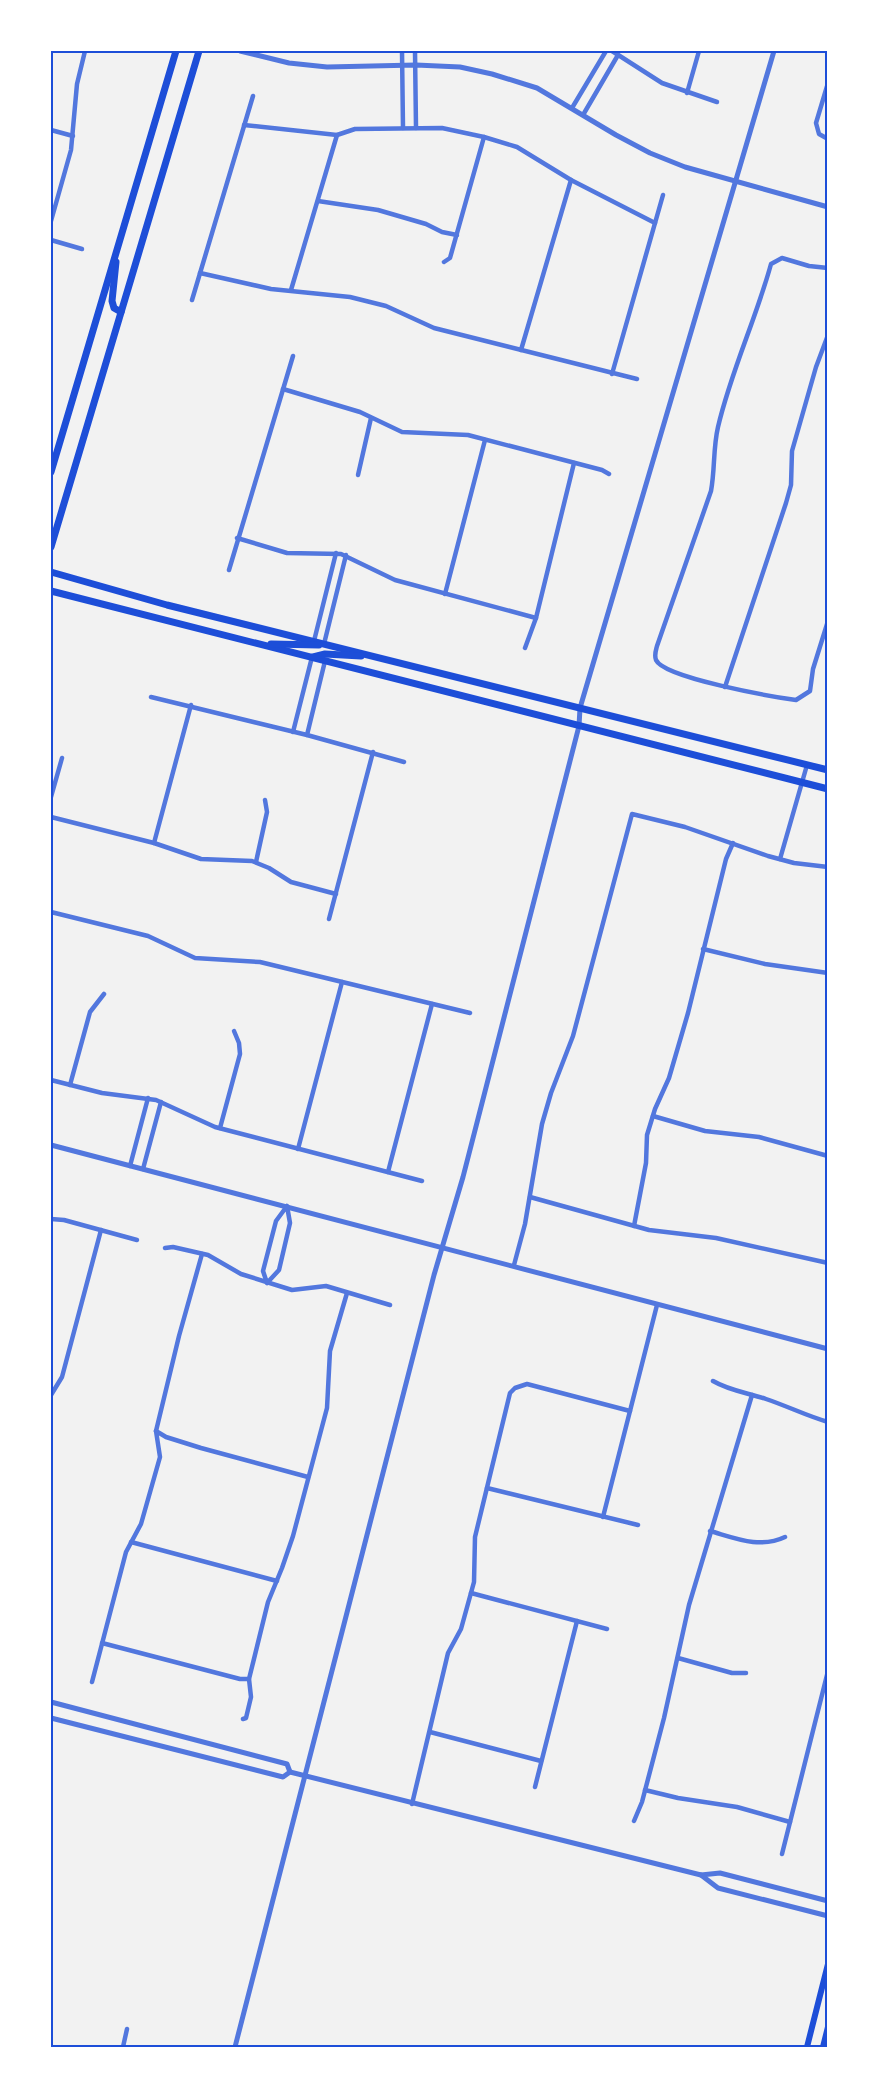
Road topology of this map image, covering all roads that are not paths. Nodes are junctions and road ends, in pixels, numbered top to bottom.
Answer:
1 (85, 51) edge
2 (176, 51) edge
3 (199, 51) edge
4 (240, 51) edge
5 (402, 51) edge
6 (416, 51) edge
7 (606, 51) edge
8 (612, 51) edge
9 (699, 51) edge
10 (774, 51) edge
11 (618, 55) junction
12 (402, 64) junction
13 (416, 65) junction
14 (828, 83) edge
15 (687, 93) junction
16 (253, 96) dead end
17 (717, 102) dead end
18 (572, 108) junction
19 (583, 115) junction
20 (244, 124) junction
21 (416, 128) junction
22 (403, 129) junction
23 (51, 130) edge
24 (337, 135) junction
25 (73, 136) junction
26 (484, 136) junction
27 (828, 139) edge
28 (571, 180) junction
29 (736, 180) junction
30 (663, 195) dead end
31 (318, 201) junction
32 (828, 207) edge
33 (51, 221) edge
34 (655, 223) junction
35 (457, 235) junction
36 (51, 240) edge
37 (118, 247) junction
38 (82, 249) dead end
39 (444, 262) dead end
40 (828, 268) edge
41 (200, 273) junction
42 (291, 290) junction
43 (192, 300) dead end
44 (122, 312) junction
45 (828, 335) edge
46 (520, 350) junction
47 (293, 356) dead end
48 (612, 374) junction
49 (637, 379) dead end
50 (283, 389) junction
51 (371, 418) junction
52 (485, 440) junction
53 (574, 463) junction
54 (51, 471) edge
55 (609, 474) dead end
56 (358, 475) dead end
57 (237, 538) junction
58 (51, 546) edge
59 (336, 553) junction
60 (346, 555) junction
61 (229, 570) dead end
62 (51, 572) edge
63 (51, 591) edge
64 (445, 594) junction
65 (536, 618) junction
66 (828, 621) edge
67 (314, 641) junction
68 (259, 644) junction
69 (324, 644) junction
70 (525, 648) dead end
71 (373, 656) junction
72 (312, 657) junction
73 (325, 661) junction
74 (725, 687) junction
75 (151, 697) dead end
76 (191, 705) junction
77 (580, 708) junction
78 (579, 726) junction
79 (293, 732) junction
80 (306, 735) junction
81 (373, 752) junction
82 (62, 758) dead end
83 (404, 762) dead end
84 (807, 765) junction
85 (828, 770) edge
86 (802, 782) junction
87 (828, 789) edge
88 (51, 797) edge
89 (265, 800) dead end
90 (51, 818) edge
91 (154, 843) junction
92 (734, 843) junction
93 (780, 859) junction
94 (256, 862) junction
95 (828, 867) edge
96 (336, 894) junction
97 (51, 912) edge
98 (329, 919) dead end
99 (703, 949) junction
100 (828, 973) edge
101 (342, 982) junction
102 (104, 994) dead end
103 (432, 1004) junction
104 (470, 1013) dead end
105 (234, 1031) dead end
106 (51, 1080) edge
107 (70, 1085) junction
108 (148, 1098) junction
109 (161, 1102) junction
110 (653, 1116) junction
111 (220, 1128) junction
112 (51, 1145) edge
113 (298, 1149) junction
114 (828, 1156) edge
115 (130, 1166) junction
116 (143, 1169) junction
117 (388, 1172) junction
118 (422, 1181) dead end
119 (530, 1197) junction
120 (287, 1206) junction
121 (51, 1220) edge
122 (634, 1226) junction
123 (101, 1230) junction
124 (137, 1240) dead end
125 (443, 1247) junction
126 (165, 1248) dead end
127 (202, 1254) junction
128 (828, 1263) edge
129 (514, 1265) junction
130 (267, 1283) junction
131 (347, 1293) junction
132 (390, 1305) dead end
133 (657, 1305) junction
134 (828, 1348) edge
135 (713, 1381) dead end
136 (51, 1395) edge
137 (752, 1395) junction
138 (630, 1411) junction
139 (828, 1422) edge
140 (156, 1431) junction
141 (308, 1477) junction
142 (487, 1488) junction
143 (603, 1517) junction
144 (638, 1525) dead end
145 (710, 1531) junction
146 (784, 1537) dead end
147 (131, 1542) junction
148 (277, 1581) junction
149 (471, 1593) junction
150 (577, 1621) junction
151 (608, 1629) dead end
152 (102, 1643) junction
153 (678, 1658) junction
154 (828, 1671) edge
155 (746, 1673) dead end
156 (249, 1679) junction
157 (92, 1682) dead end
158 (51, 1702) edge
159 (51, 1718) edge
160 (243, 1719) dead end
161 (430, 1732) junction
162 (541, 1761) junction
163 (290, 1772) junction
164 (306, 1777) junction
165 (536, 1787) dead end
166 (645, 1790) junction
167 (412, 1804) junction
168 (634, 1821) dead end
169 (790, 1822) junction
170 (782, 1854) dead end
171 (701, 1875) junction
172 (828, 1900) edge
173 (828, 1916) edge
174 (828, 1964) edge
175 (828, 2027) edge
176 (127, 2029) dead end
177 (123, 2047) edge
178 (235, 2047) edge
179 (807, 2047) edge
180 (823, 2047) edge

1 - 25 street
2 - 37 main road
3 - 44 main road
4 - 12 street
5 - 12 street
6 - 13 street
7 - 18 street
8 - 11 street
9 - 15 street
10 - 29 street
11 - 15 street
11 - 19 street
12 - 13 street
12 - 22 street
13 - 18 street
13 - 21 street
14 - 27 street
15 - 17 street
16 - 20 street
18 - 19 street
19 - 29 street
20 - 24 street
20 - 41 street
21 - 22 street
21 - 26 street
22 - 24 street
23 - 25 street
24 - 31 street
25 - 33 street
26 - 28 street
26 - 35 street
28 - 34 street
28 - 46 street
29 - 32 street
29 - 77 street
30 - 34 street
31 - 35 street
31 - 42 street
34 - 48 street
35 - 39 street
36 - 38 street
37 - 44 main road
37 - 54 main road
40 - 74 street
41 - 42 street
41 - 43 street
42 - 46 street
44 - 58 main road
45 - 74 street
46 - 48 street
47 - 50 street
48 - 49 street
50 - 51 street
50 - 57 street
51 - 52 street
51 - 56 street
52 - 53 street
52 - 64 street
53 - 55 street
53 - 65 street
57 - 59 street
57 - 61 street
59 - 60 street
59 - 67 street
60 - 64 street
60 - 69 street
62 - 67 main road
63 - 68 main road
64 - 65 street
65 - 70 street
66 - 74 street
67 - 69 main road
68 - 69 main road
68 - 72 main road
69 - 71 main road
71 - 72 main road
71 - 77 main road
72 - 73 main road
72 - 79 street
73 - 78 main road
73 - 80 street
75 - 76 street
76 - 79 street
76 - 91 street
77 - 78 street
77 - 84 main road
78 - 86 main road
78 - 125 street
79 - 80 street
80 - 81 street
81 - 83 street
81 - 96 street
82 - 88 street
84 - 85 main road
84 - 86 street
86 - 87 main road
86 - 93 street
89 - 94 street
90 - 91 street
91 - 94 street
92 - 93 street
92 - 99 street
92 - 119 street
93 - 95 street
94 - 96 street
96 - 98 street
97 - 101 street
99 - 100 street
99 - 110 street
101 - 103 street
101 - 113 street
102 - 107 street
103 - 104 street
103 - 117 street
105 - 111 street
106 - 107 street
107 - 108 street
108 - 109 street
108 - 115 street
109 - 111 street
109 - 116 street
110 - 114 street
110 - 122 street
111 - 113 street
112 - 115 street
113 - 117 street
115 - 116 street
116 - 120 street
117 - 118 street
119 - 122 street
119 - 129 street
120 - 125 street
120 - 130 street
120 - 130 street
121 - 123 street
122 - 128 street
123 - 124 street
123 - 136 street
125 - 129 street
125 - 164 street
126 - 127 street
127 - 130 street
127 - 140 street
129 - 133 street
130 - 131 street
131 - 132 street
131 - 141 street
133 - 134 street
133 - 138 street
135 - 137 street
137 - 139 street
137 - 145 street
138 - 142 street
138 - 143 street
140 - 141 street
140 - 147 street
141 - 148 street
142 - 143 street
142 - 149 street
143 - 144 street
145 - 146 street
145 - 153 street
147 - 148 street
147 - 152 street
148 - 156 street
149 - 150 street
149 - 161 street
150 - 151 street
150 - 162 street
152 - 156 street
152 - 157 street
153 - 155 street
153 - 166 street
154 - 169 street
156 - 160 street
158 - 163 street
159 - 163 street
161 - 162 street
161 - 167 street
162 - 165 street
163 - 164 street
164 - 167 street
164 - 178 street
166 - 168 street
166 - 169 street
167 - 171 street
169 - 170 street
171 - 172 street
171 - 173 street
174 - 179 main road
175 - 180 main road
176 - 177 street

